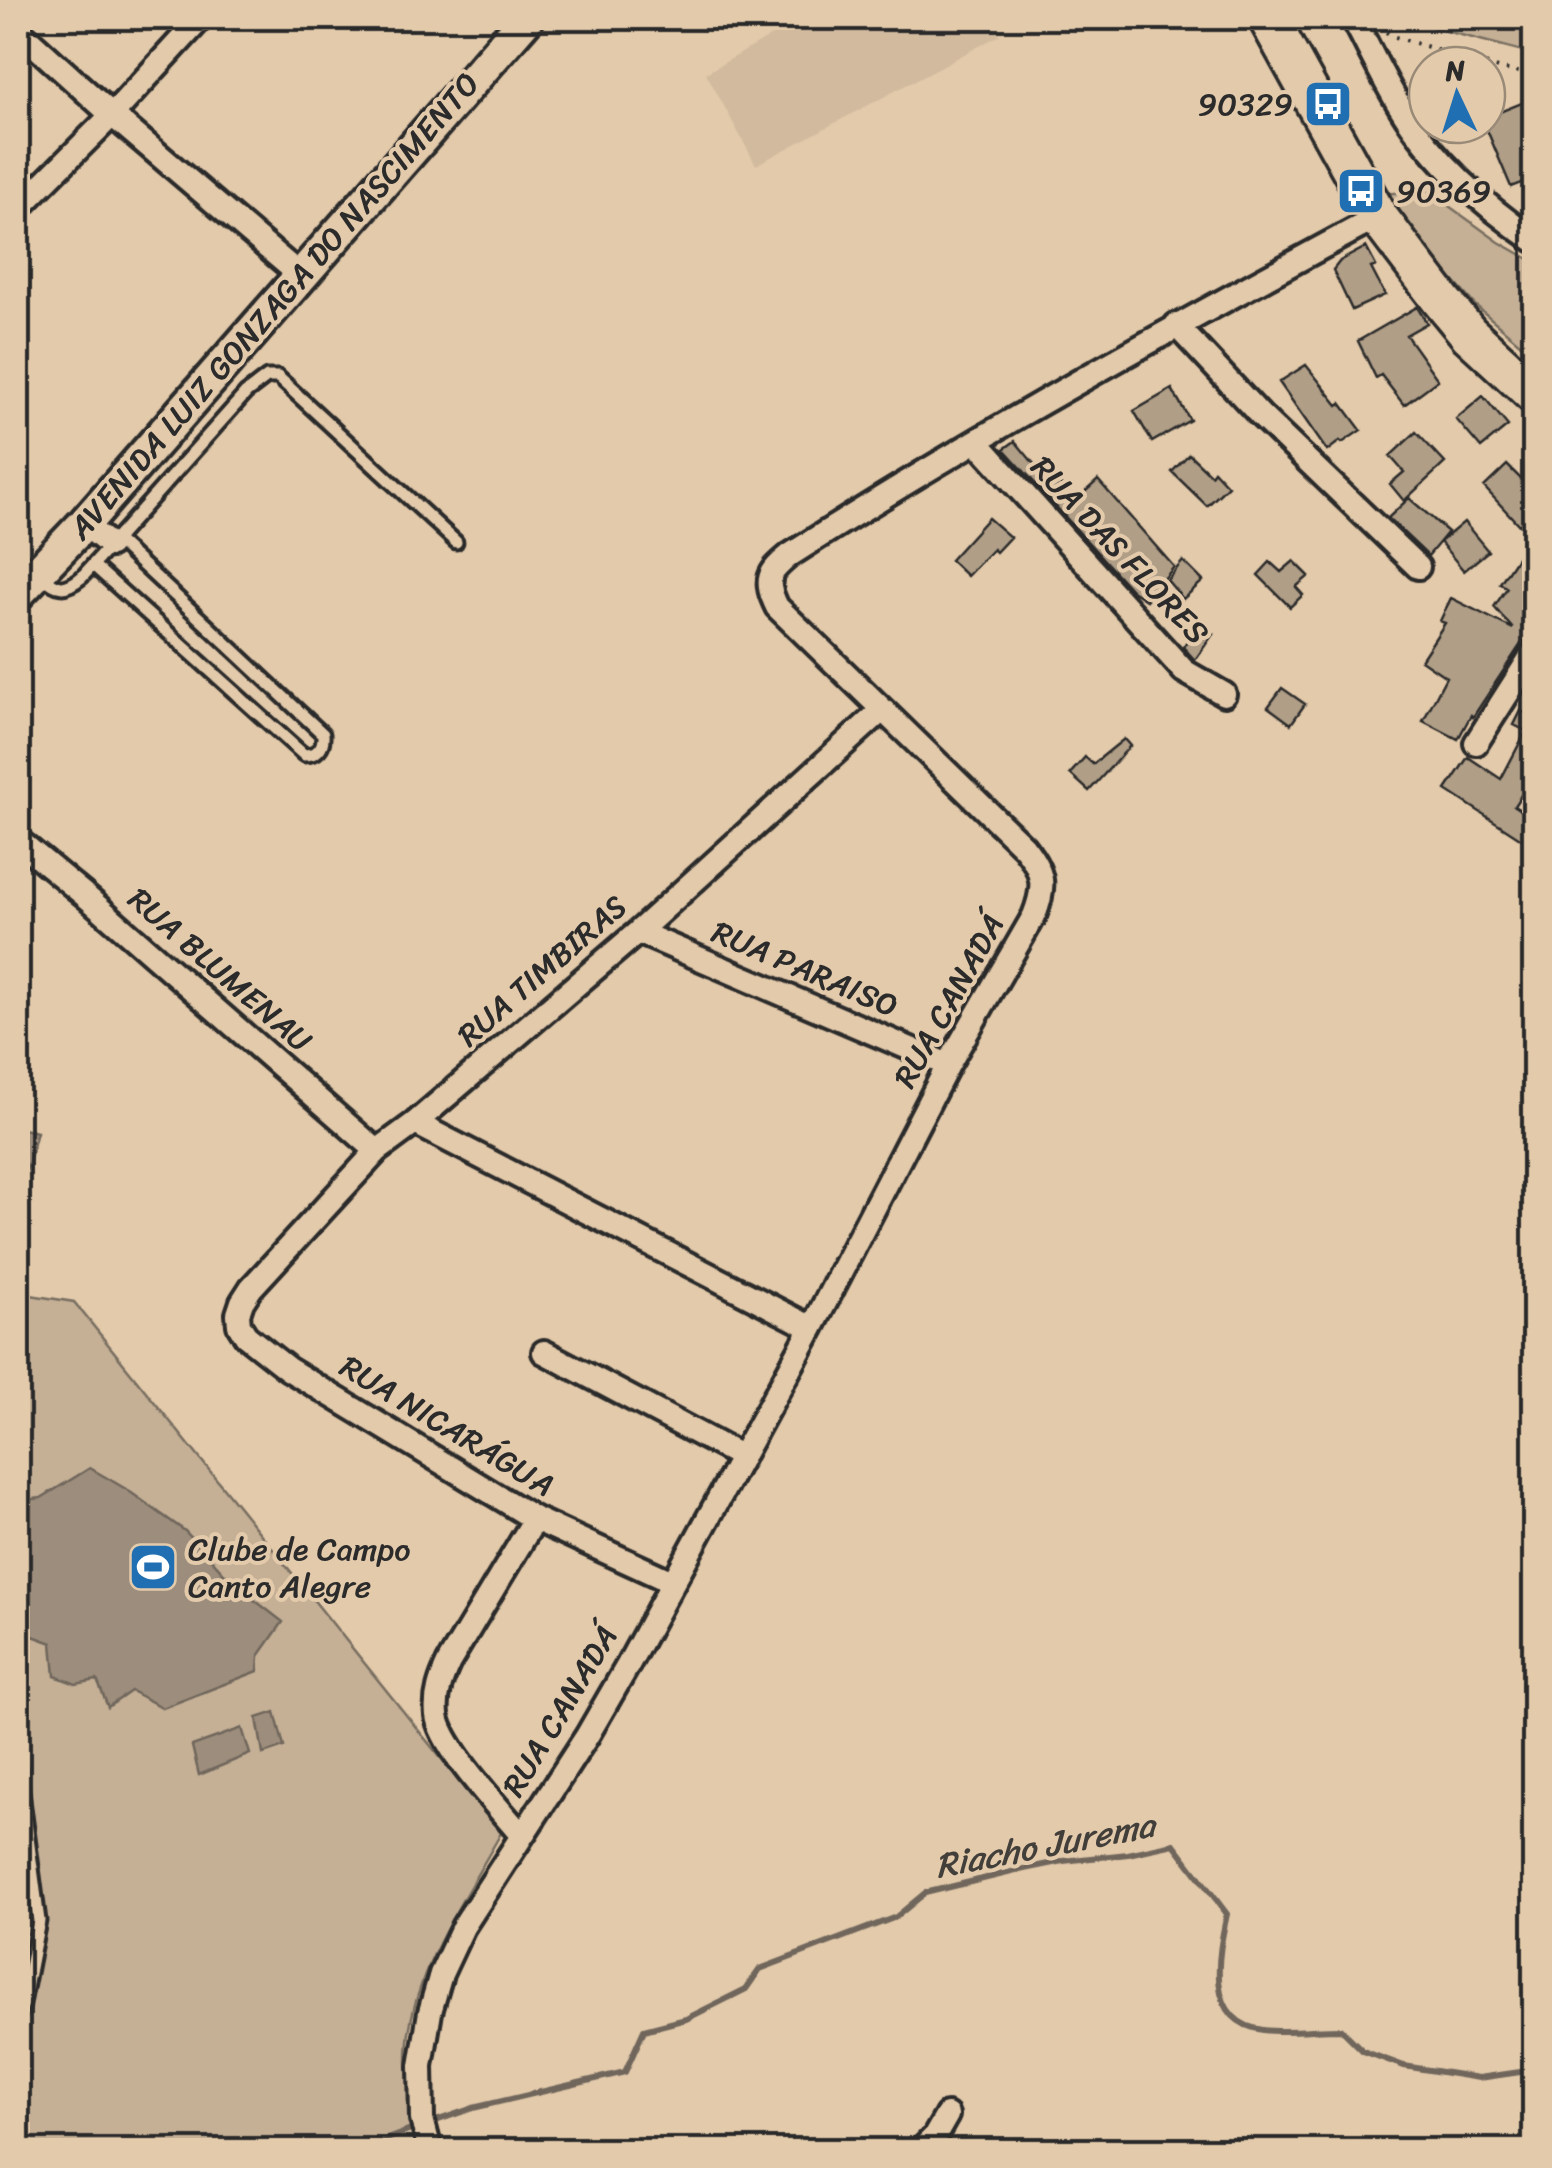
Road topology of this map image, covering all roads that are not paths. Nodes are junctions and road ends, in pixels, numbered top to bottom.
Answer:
1 (201, 18) edge
2 (528, 18) edge
3 (1268, 18) edge
4 (1353, 18) edge
5 (18, 30) edge
6 (112, 115) junction
7 (18, 209) edge
8 (1378, 216) junction
9 (1534, 240) edge
10 (302, 277) junction
11 (1176, 325) junction
12 (1534, 394) edge
13 (976, 441) junction
14 (84, 524) junction
15 (112, 542) junction
16 (456, 542) dead end
17 (94, 565) junction
18 (1418, 567) dead end
19 (28, 582) edge
20 (1534, 652) edge
21 (1224, 694) dead end
22 (882, 710) junction
23 (1476, 742) dead end
24 (18, 840) edge
25 (638, 932) junction
26 (948, 1065) junction
27 (415, 1123) junction
28 (377, 1151) junction
29 (251, 1288) joint
30 (812, 1328) junction
31 (544, 1352) dead end
32 (742, 1458) junction
33 (536, 1519) junction
34 (672, 1582) junction
35 (18, 1762) edge
36 (522, 1836) junction
37 (18, 2017) edge
38 (947, 2116) dead end
39 (426, 2136) edge
40 (921, 2150) edge

1 - 6 street
2 - 10 main road, AVENIDA LUIZ GONZAGA DO NASCIMENTO
3 - 8 main road
4 - 9 street
5 - 6 street
6 - 7 street
6 - 10 street
8 - 11 street, RUA CANADÁ
8 - 12 main road
10 - 14 main road, AVENIDA LUIZ GONZAGA DO NASCIMENTO
11 - 13 street, RUA CANADÁ
11 - 18 street
13 - 21 street, RUA DAS FLORES
13 - 22 street, RUA CANADÁ
14 - 15 street
14 - 19 main road, AVENIDA LUIZ GONZAGA DO NASCIMENTO
15 - 16 lane, AVENIDA LUIZ GONZAGA DO NASCIMENTO
15 - 17 lane
15 - 17 lane
17 - 19 lane
20 - 23 street
22 - 25 street, RUA TIMBIRAS
22 - 26 street, RUA CANADÁ
24 - 28 street, RUA BLUMENAU
25 - 26 street, RUA PARAISO
25 - 27 street, RUA TIMBIRAS
26 - 30 street, RUA CANADÁ
27 - 28 street, RUA TIMBIRAS
27 - 30 street
28 - 29 street, RUA TIMBIRAS
29 - 33 street, RUA NICARÁGUA
30 - 32 street, RUA CANADÁ
31 - 32 street
32 - 34 street, RUA CANADÁ
33 - 34 street, RUA NICARÁGUA
33 - 36 street
34 - 36 street, RUA CANADÁ
35 - 37 lane
36 - 39 street, RUA CANADÁ
38 - 40 street

